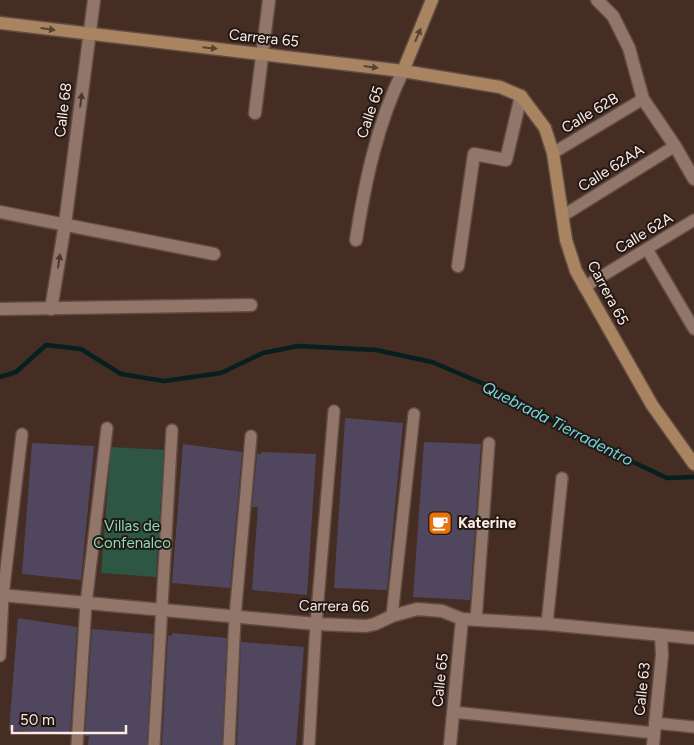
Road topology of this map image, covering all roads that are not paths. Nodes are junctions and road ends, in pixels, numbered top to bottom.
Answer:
1 (94, 0) edge
2 (269, 0) edge
3 (432, 0) edge
4 (597, 0) edge
5 (0, 23) edge
6 (89, 35) junction
7 (262, 54) junction
8 (403, 71) junction
9 (521, 96) junction
10 (643, 99) junction
11 (255, 113) dead end
12 (675, 146) junction
13 (553, 153) junction
14 (694, 179) edge
15 (0, 212) edge
16 (564, 216) junction
17 (694, 220) edge
18 (65, 224) junction
19 (356, 240) dead end
20 (647, 249) junction
21 (214, 254) dead end
22 (458, 266) dead end
23 (584, 287) junction
24 (251, 305) dead end
25 (0, 309) edge
26 (51, 309) junction
27 (694, 329) edge
28 (334, 411) dead end
29 (414, 414) dead end
30 (107, 428) dead end
31 (172, 430) dead end
32 (22, 434) dead end
33 (251, 436) dead end
34 (489, 443) dead end
35 (691, 459) edge
36 (562, 478) dead end
37 (1, 595) edge
38 (86, 604) junction
39 (160, 610) junction
40 (392, 616) junction
41 (235, 617) junction
42 (462, 619) junction
43 (476, 620) junction
44 (316, 624) junction
45 (546, 624) junction
46 (661, 635) junction
47 (694, 638) edge
48 (0, 656) edge
49 (453, 712) junction
50 (694, 727) edge
51 (654, 734) edge
52 (77, 745) edge
53 (154, 745) edge
54 (229, 745) edge
55 (309, 745) edge
56 (450, 745) edge

1 - 6 street, Calle 68
2 - 7 street
8 -> 3 main road, Calle 65
4 - 10 street
5 -> 6 main road, Carrera 65
6 -> 7 main road, Carrera 65
18 -> 6 street, Calle 68
7 -> 8 main road, Carrera 65
7 - 11 street
8 - 9 main road, Carrera 65
8 - 19 street, Calle 65
9 - 13 main road, Carrera 65
9 - 22 street
10 - 12 street
10 - 13 street, Calle 62B
12 - 14 street
12 - 16 street, Calle 62AA
13 - 16 main road, Carrera 65
15 - 18 street
16 - 23 main road, Carrera 65
17 - 20 street, Calle 62A
18 - 21 street
26 -> 18 street, Calle 68
20 - 23 street, Calle 62A
20 - 27 street
23 - 35 main road, Carrera 65
24 - 26 street
25 - 26 street
28 - 44 street
29 - 40 street
30 - 38 street
31 - 39 street
32 - 37 street
33 - 41 street
34 - 43 street
36 - 45 street
37 - 38 street, Carrera 66
37 - 48 street
38 - 39 street, Carrera 66
38 - 52 street
39 - 41 street, Carrera 66
39 - 53 street
40 - 42 street, Carrera 66
40 - 44 street, Carrera 66
41 - 44 street, Carrera 66
41 - 54 street
42 - 43 street, Carrera 66
42 - 49 street, Calle 65
43 - 45 street, Carrera 66
44 - 55 street
45 - 46 street, Carrera 66
46 - 47 street, Carrera 66
46 - 51 street, Calle 63
49 - 51 street
49 - 56 street, Calle 65
50 - 51 street

